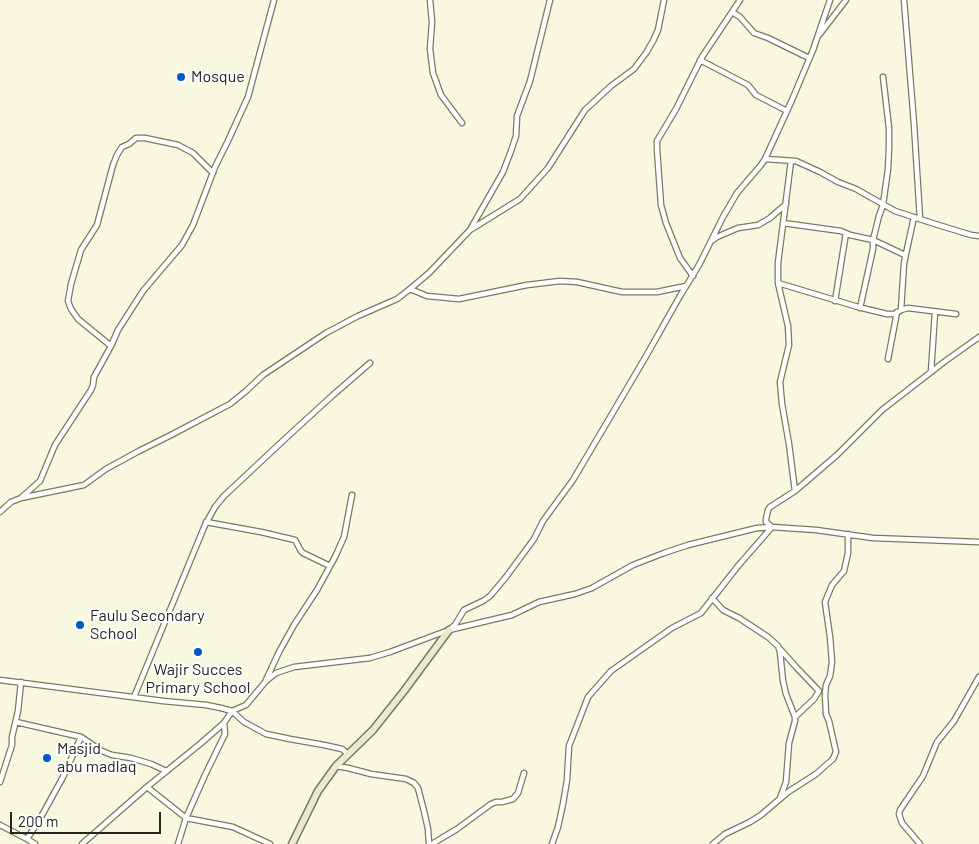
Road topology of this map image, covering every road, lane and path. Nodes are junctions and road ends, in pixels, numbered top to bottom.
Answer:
1 (274, 0) edge
2 (430, 0) edge
3 (550, 0) edge
4 (664, 0) edge
5 (740, 0) edge
6 (830, 0) edge
7 (846, 0) edge
8 (904, 0) edge
9 (732, 12) junction
10 (817, 39) junction
11 (809, 58) junction
12 (700, 60) junction
13 (883, 78) dead end
14 (787, 111) junction
15 (462, 123) dead end
16 (765, 159) junction
17 (791, 161) junction
18 (213, 173) junction
19 (786, 204) junction
20 (883, 205) junction
21 (914, 217) junction
22 (920, 219) junction
23 (783, 223) junction
24 (470, 230) junction
25 (846, 233) junction
26 (979, 236) edge
27 (873, 240) junction
28 (708, 247) junction
29 (905, 255) junction
30 (693, 276) junction
31 (778, 283) junction
32 (686, 286) junction
33 (410, 289) junction
34 (835, 301) junction
35 (860, 308) junction
36 (899, 311) junction
37 (935, 312) junction
38 (956, 314) dead end
39 (979, 337) edge
40 (111, 346) junction
41 (888, 359) dead end
42 (370, 363) dead end
43 (931, 372) junction
44 (795, 491) junction
45 (352, 495) dead end
46 (21, 498) junction
47 (0, 512) edge
48 (206, 522) junction
49 (772, 527) junction
50 (848, 534) junction
51 (979, 542) edge
52 (330, 566) junction
53 (712, 598) junction
54 (449, 630) junction
55 (778, 646) junction
56 (979, 677) edge
57 (0, 680) edge
58 (266, 681) junction
59 (21, 682) junction
60 (826, 685) junction
61 (819, 690) junction
62 (134, 697) junction
63 (232, 712) junction
64 (795, 717) junction
65 (16, 722) junction
66 (224, 723) junction
67 (81, 737) junction
68 (348, 754) junction
69 (336, 766) junction
70 (166, 771) junction
71 (524, 773) dead end
72 (0, 782) edge
73 (147, 787) junction
74 (779, 799) junction
75 (186, 818) junction
76 (0, 824) edge
77 (28, 839) junction
78 (35, 844) edge
79 (82, 844) edge
80 (178, 844) edge
81 (270, 844) edge
82 (292, 844) edge
83 (428, 844) edge
84 (432, 844) edge
85 (552, 844) edge
86 (713, 844) edge
87 (920, 844) edge

1 - 18 street
2 - 15 street
3 - 24 street
4 - 24 street
5 - 9 street
6 - 10 street
7 - 10 street
8 - 22 street
9 - 11 street
9 - 12 street
10 - 11 street
11 - 14 street
12 - 14 street
12 - 30 street
13 - 20 street
14 - 16 street
16 - 17 street
16 - 28 street
17 - 19 street
17 - 20 street
18 - 40 street
18 - 40 street
19 - 23 street
19 - 28 street
20 - 21 street
20 - 27 street
21 - 22 street
21 - 29 street
22 - 26 street
23 - 25 street
23 - 31 street
24 - 33 street
25 - 27 street
25 - 34 street
27 - 29 street
27 - 35 street
28 - 30 street
29 - 36 street
30 - 32 street
31 - 34 street
31 - 44 street
32 - 33 street
32 - 54 street
33 - 46 street
34 - 35 street
35 - 36 street
36 - 37 street
36 - 41 street
37 - 38 street
37 - 43 street
39 - 43 street
40 - 46 street
42 - 48 street
43 - 44 street
44 - 49 street
45 - 52 street
46 - 47 street
48 - 52 street
48 - 62 street
49 - 50 street
49 - 53 street
49 - 54 street
50 - 51 street
50 - 60 street
52 - 58 street
53 - 55 street
53 - 85 street
54 - 58 street
54 - 68 street
55 - 61 street
55 - 64 street
56 - 87 street
57 - 59 street
58 - 63 street
59 - 62 street
59 - 65 street
60 - 61 street
60 - 74 street
61 - 64 street
62 - 63 street
63 - 66 street
63 - 68 street
64 - 74 street
65 - 67 street
65 - 72 street
66 - 70 street
66 - 75 street
67 - 70 street
67 - 77 street
68 - 69 street
69 - 82 street
69 - 83 street
70 - 73 street
71 - 84 street
73 - 75 street
73 - 79 street
74 - 86 street
75 - 80 street
75 - 81 street
76 - 77 street
77 - 78 street

